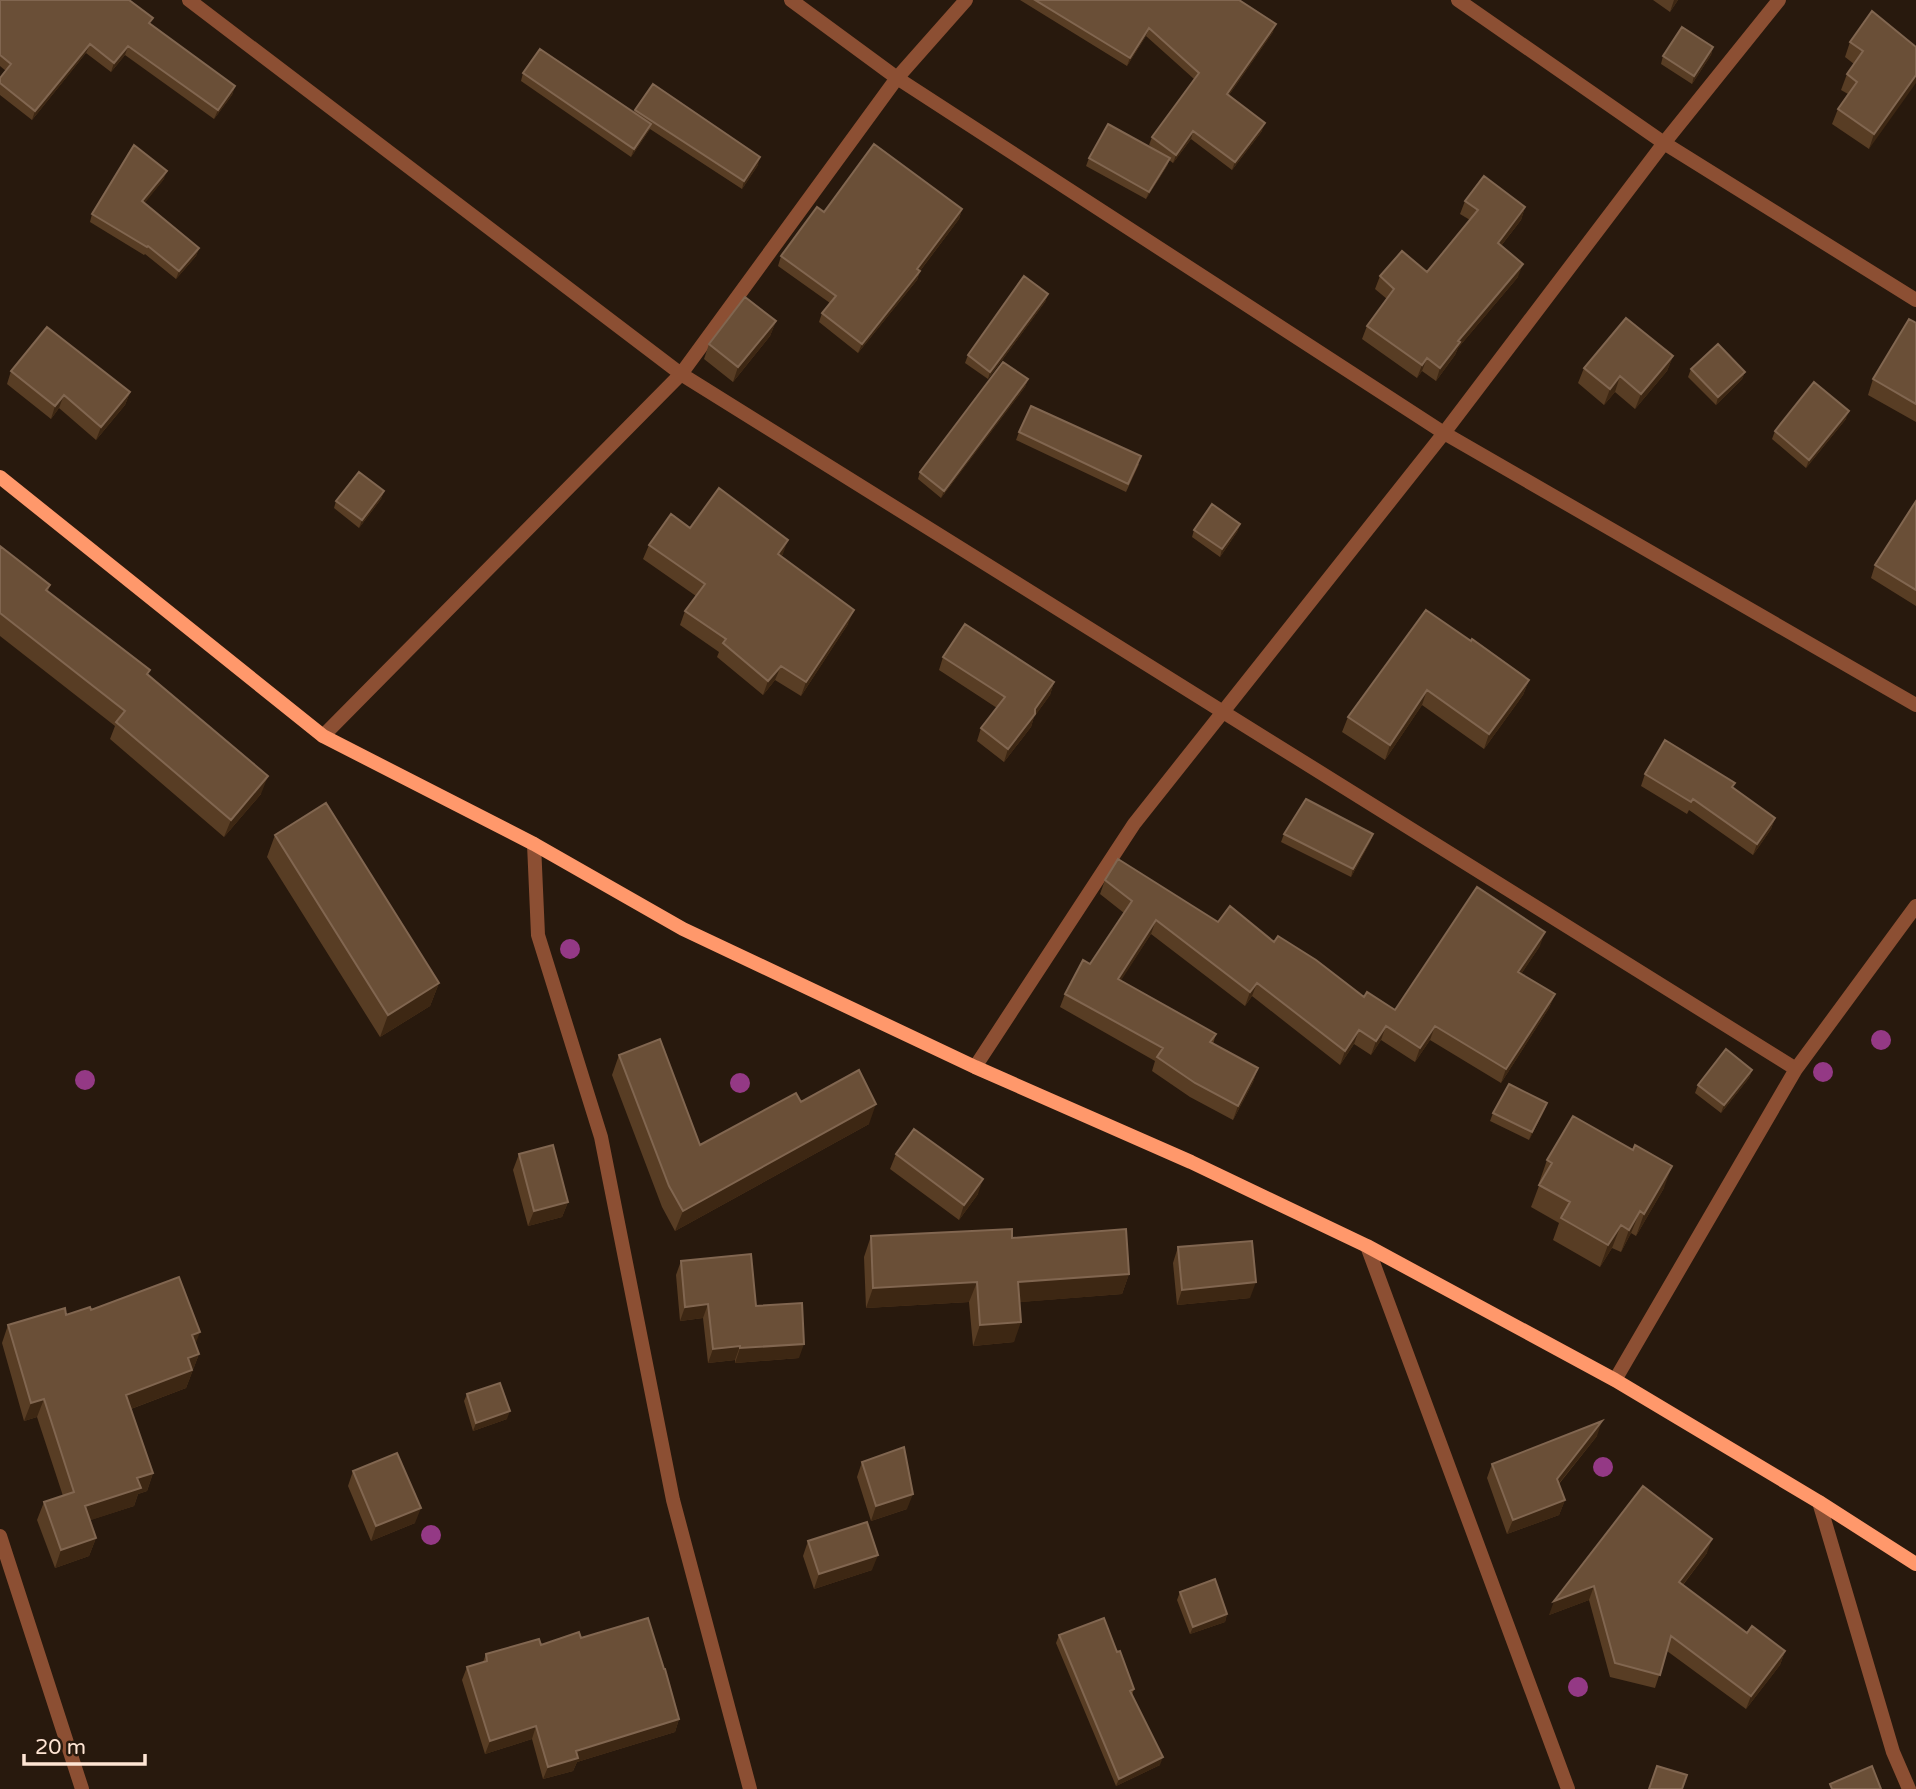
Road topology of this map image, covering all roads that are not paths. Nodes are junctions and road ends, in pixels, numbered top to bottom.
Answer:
1 (189, 0) edge
2 (791, 0) edge
3 (966, 0) edge
4 (1458, 0) edge
5 (1779, 0) edge
6 (897, 78) junction
7 (1664, 143) junction
8 (1916, 300) edge
9 (681, 374) junction
10 (1444, 433) junction
11 (0, 477) edge
12 (1916, 705) edge
13 (1222, 710) junction
14 (323, 736) junction
15 (534, 844) junction
16 (1916, 906) edge
17 (975, 1067) junction
18 (1796, 1069) junction
19 (1367, 1246) junction
20 (1615, 1380) junction
21 (1819, 1502) junction
22 (0, 1536) edge
23 (1916, 1564) edge
24 (82, 1789) edge
25 (750, 1789) edge
26 (1568, 1789) edge
27 (1909, 1789) edge

1 - 9 street
2 - 6 street
3 - 6 street
4 - 7 street
5 - 7 street
6 - 9 street
6 - 10 street
7 - 8 street
7 - 10 street
9 - 13 street
9 - 14 street
10 - 12 street
10 - 13 street
11 - 14 street
13 - 17 street
13 - 18 street
14 - 15 street
15 - 17 street
15 - 25 street
16 - 18 street
17 - 19 street
18 - 20 street
19 - 20 street
19 - 26 street
20 - 21 street
21 - 23 street
21 - 27 street
22 - 24 street

